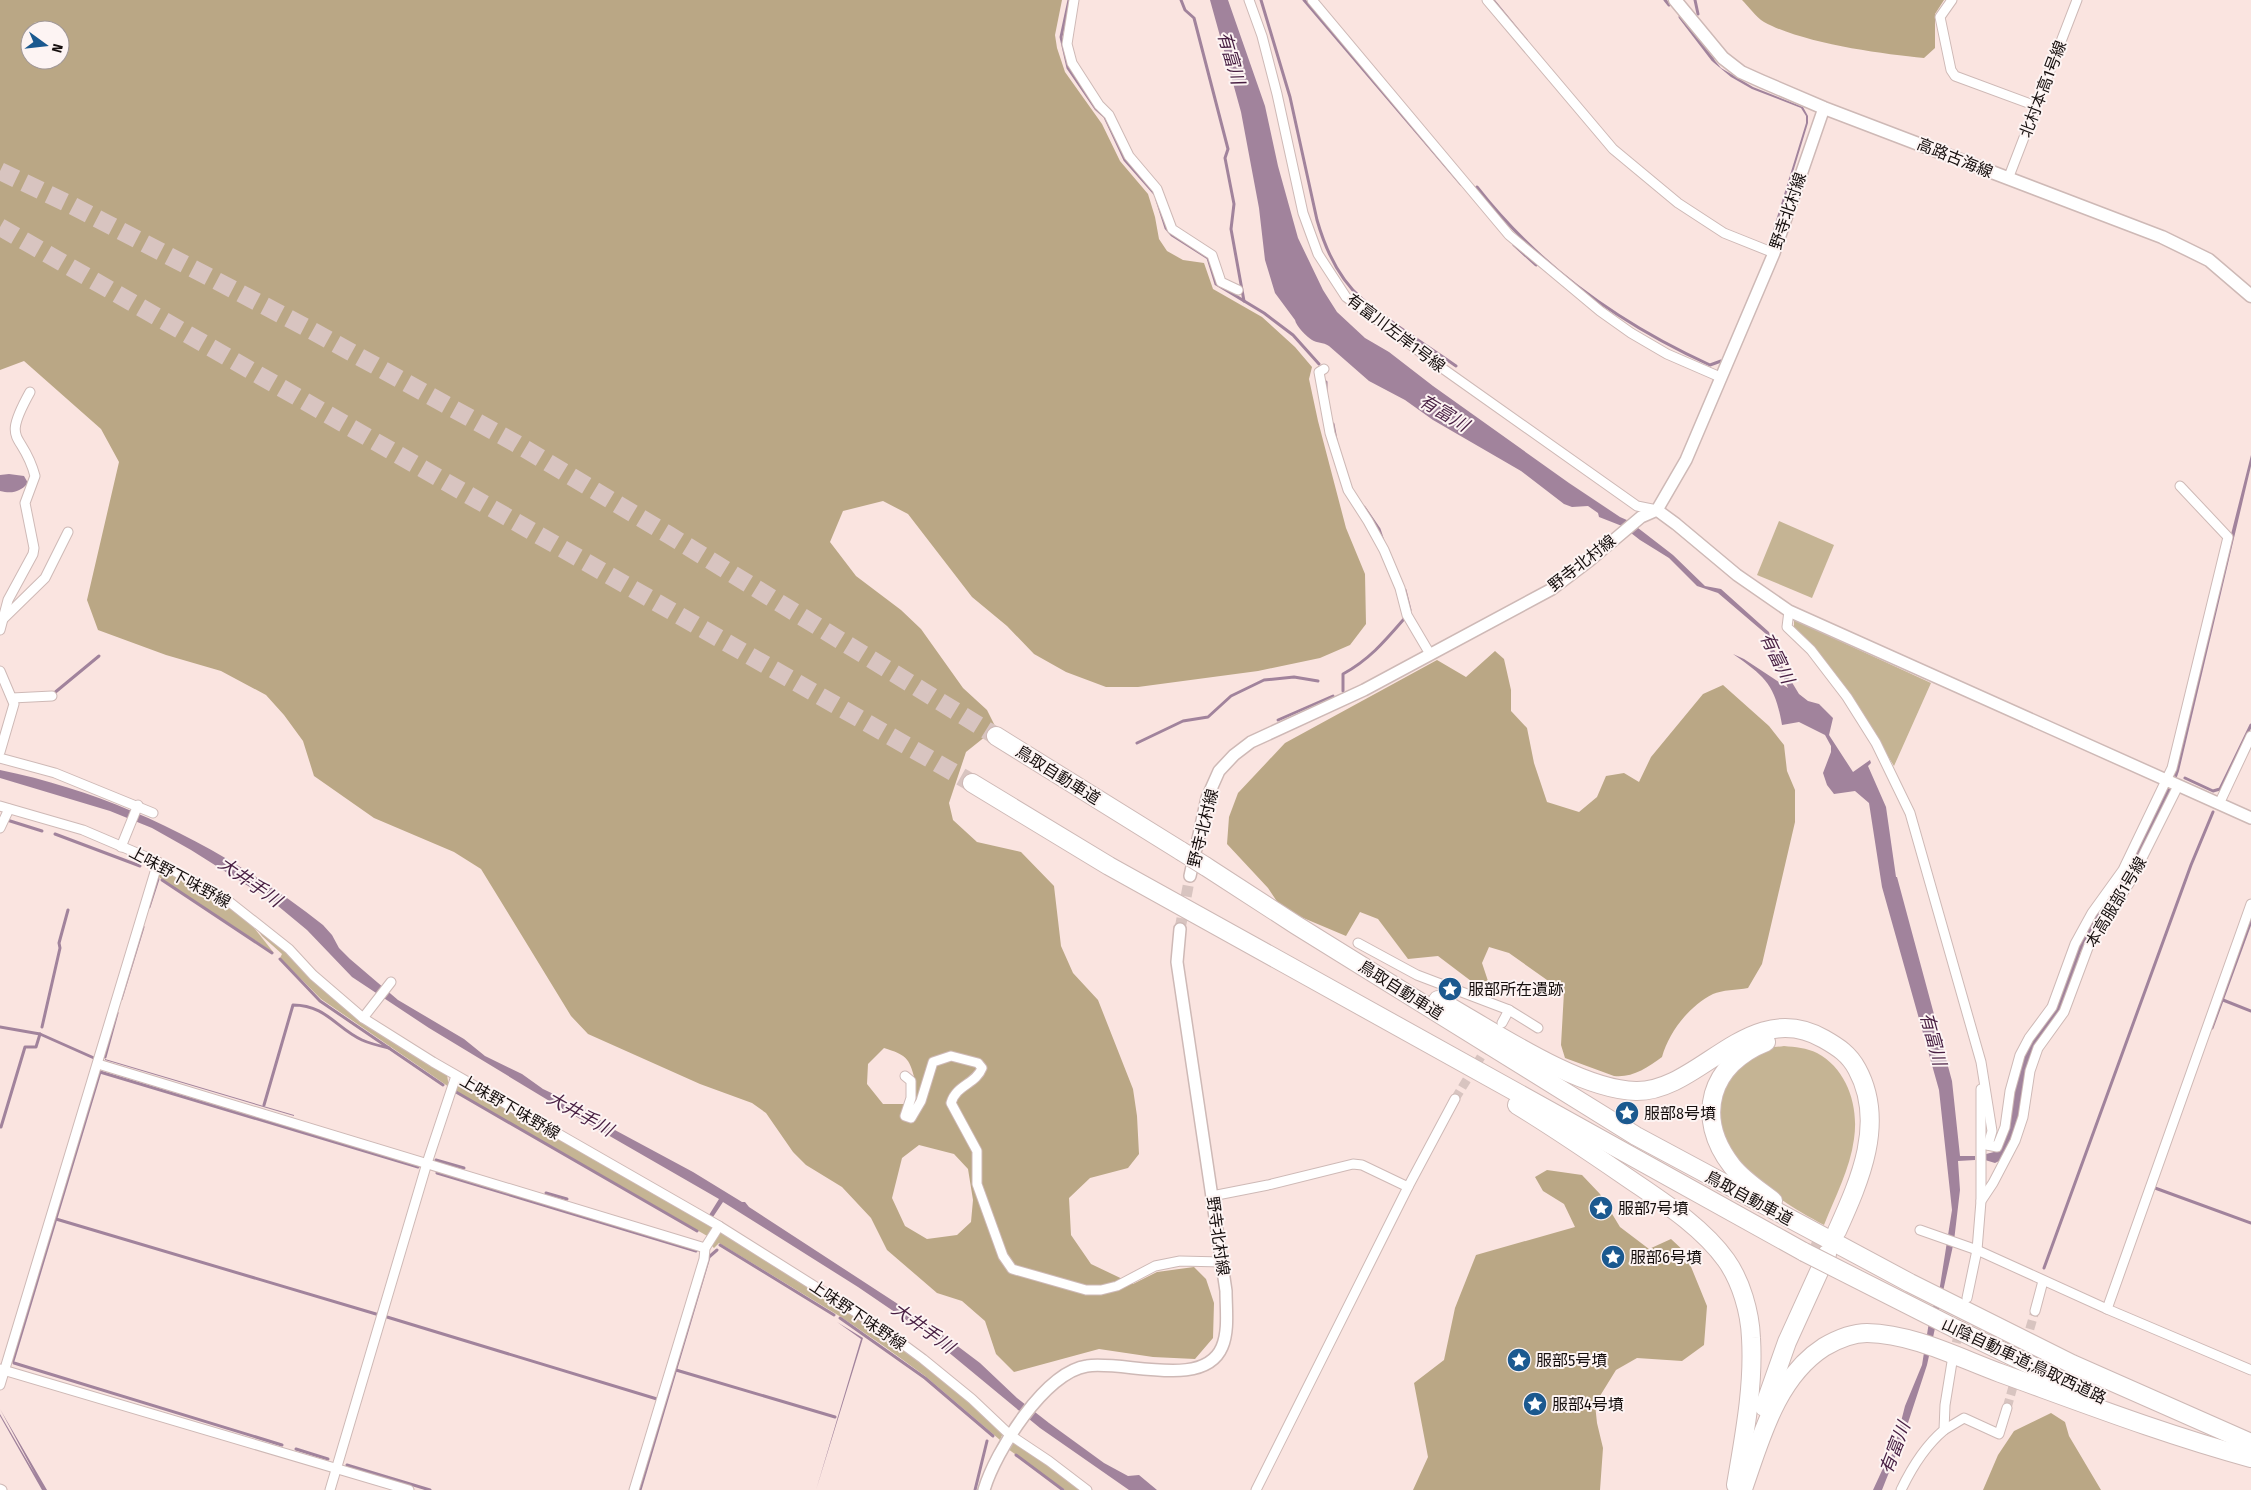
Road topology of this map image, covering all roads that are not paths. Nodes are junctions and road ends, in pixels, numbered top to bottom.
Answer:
1 (1074, 0) edge
2 (1249, 0) edge
3 (1312, 0) edge
4 (1487, 0) edge
5 (1675, 0) edge
6 (1952, 0) edge
7 (2077, 0) edge
8 (2036, 106) junction
9 (1824, 108) junction
10 (2008, 179) junction
11 (1774, 253) junction
12 (1238, 290) dead end
13 (2251, 295) edge
14 (1324, 369) dead end
15 (1720, 377) junction
16 (30, 392) dead end
17 (2180, 486) dead end
18 (1657, 510) junction
19 (68, 532) dead end
20 (1789, 611) junction
21 (3, 619) junction
22 (0, 630) edge
23 (1430, 654) junction
24 (0, 671) edge
25 (52, 696) dead end
26 (12, 698) junction
27 (996, 736) tunnel mouth
28 (2251, 736) edge
29 (0, 752) edge
30 (0, 758) edge
31 (972, 783) tunnel mouth
32 (2172, 784) junction
33 (2219, 804) junction
34 (138, 807) junction
35 (4, 808) edge
36 (153, 813) dead end
37 (2251, 818) edge
38 (0, 828) edge
39 (123, 843) junction
40 (158, 862) junction
41 (1198, 871) junction
42 (2251, 904) edge
43 (1296, 925) junction
44 (1180, 929) tunnel mouth
45 (1358, 943) dead end
46 (391, 982) dead end
47 (1509, 1010) junction
48 (366, 1014) junction
49 (1502, 1023) dead end
50 (1538, 1028) dead end
51 (1428, 1041) junction
52 (98, 1064) junction
53 (456, 1076) junction
54 (905, 1076) dead end
55 (1455, 1099) tunnel mouth
56 (1985, 1144) junction
57 (427, 1163) junction
58 (1408, 1187) junction
59 (1212, 1196) junction
60 (1981, 1201) junction
61 (718, 1226) junction
62 (1827, 1230) junction
63 (1920, 1230) dead end
64 (705, 1248) junction
65 (1977, 1250) junction
66 (1816, 1252) junction
67 (1857, 1255) junction
68 (1222, 1262) junction
69 (2043, 1281) junction
70 (1964, 1303) junction
71 (2107, 1309) junction
72 (2035, 1311) tunnel mouth
73 (1950, 1358) junction
74 (2, 1370) edge
75 (2251, 1370) edge
76 (0, 1385) edge
77 (2007, 1408) tunnel mouth
78 (1944, 1430) junction
79 (1012, 1431) junction
80 (1744, 1434) junction
81 (2251, 1443) edge
82 (2251, 1454) edge
83 (2251, 1458) edge
84 (336, 1468) junction
85 (330, 1490) edge
86 (409, 1490) edge
87 (634, 1490) edge
88 (984, 1490) edge
89 (1087, 1490) edge
90 (1256, 1490) edge
91 (1740, 1490) edge
92 (1901, 1490) edge

1 - 12 street
2 - 18 street, 有富川左岸1号線
3 - 15 street
4 - 11 street
5 - 9 main road, 高路古海線
6 - 8 street
7 - 8 street, 北村本高1号線
8 - 10 street, 北村本高1号線
9 - 10 main road, 高路古海線
9 - 11 street, 野寺北村線
10 - 13 main road, 高路古海線
11 - 15 street, 野寺北村線
14 - 23 street
15 - 18 street, 野寺北村線
16 - 21 street
17 - 32 street
18 - 20 street
18 - 23 street, 野寺北村線
19 - 21 street
20 - 32 street
20 - 56 street
21 - 22 street
23 - 41 street, 野寺北村線
24 - 26 street
25 - 26 street
26 - 29 street
27 - 41 highway, 鳥取自動車道, bridge
28 - 33 street
30 - 34 street
31 - 51 highway, 鳥取自動車道
32 - 33 street
32 - 56 street
32 - 60 street, 本高服部1号線
33 - 37 street
34 - 36 street
34 - 39 street
35 - 38 street
35 - 39 street, 上味野下味野線
39 - 40 street, 上味野下味野線
40 - 48 street, 上味野下味野線
40 - 52 street
41 - 43 highway, 鳥取自動車道
42 - 71 street
43 - 62 highway, 鳥取自動車道
43 - 62 highway
44 - 59 street, 野寺北村線
45 - 47 street
46 - 48 street
47 - 49 street
47 - 50 street
48 - 53 street, 上味野下味野線
51 - 66 highway, 鳥取自動車道
51 - 80 highway
52 - 57 street
52 - 74 street
53 - 57 street
53 - 61 street, 上味野下味野線
54 - 68 street
55 - 58 street
56 - 60 street
57 - 64 street
57 - 84 street
58 - 59 street
58 - 90 street
59 - 68 street, 野寺北村線
60 - 65 street, 本高服部1号線
61 - 64 street
61 - 79 street, 上味野下味野線
62 - 67 highway, 山陰自動車道;鳥取西道路
62 - 67 highway
63 - 65 street
64 - 87 street
65 - 69 street
65 - 70 street, 本高服部1号線
66 - 80 highway
66 - 82 highway, 山陰自動車道;鳥取西道路, bridge
66 - 91 highway
67 - 70 highway, 山陰自動車道;鳥取西道路
68 - 79 street, 野寺北村線
69 - 71 street
69 - 72 street
70 - 81 highway, 山陰自動車道;鳥取西道路
71 - 75 street
73 - 78 street
73 - 83 highway
73 - 91 highway
74 - 76 street
74 - 84 street
77 - 78 street
78 - 92 street
79 - 88 street
79 - 89 street, 上味野下味野線
80 - 91 highway
84 - 85 street
84 - 86 street

